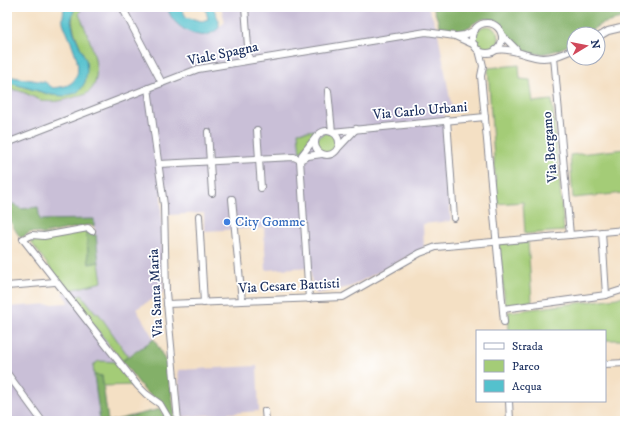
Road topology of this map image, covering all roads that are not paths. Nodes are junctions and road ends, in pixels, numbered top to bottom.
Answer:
1 (122, 7) edge
2 (245, 7) edge
3 (625, 27) edge
4 (475, 30) junction
5 (606, 32) edge
6 (502, 35) junction
7 (455, 36) junction
8 (477, 48) junction
9 (496, 50) junction
10 (489, 52) junction
11 (519, 52) junction
12 (566, 52) edge
13 (554, 57) junction
14 (249, 60) junction
15 (483, 66) junction
16 (162, 83) junction
17 (148, 88) junction
18 (328, 91) dead end
19 (485, 117) junction
20 (447, 120) junction
21 (356, 129) junction
22 (256, 130) dead end
23 (208, 132) dead end
24 (332, 132) junction
25 (316, 137) junction
26 (7, 143) edge
27 (339, 148) junction
28 (322, 154) junction
29 (259, 159) junction
30 (300, 160) junction
31 (210, 162) junction
32 (159, 164) junction
33 (261, 188) dead end
34 (212, 193) dead end
35 (232, 199) dead end
36 (199, 216) dead end
37 (454, 218) dead end
38 (625, 230) edge
39 (92, 231) dead end
40 (602, 232) junction
41 (570, 235) junction
42 (496, 241) junction
43 (56, 282) junction
44 (7, 286) edge
45 (625, 289) edge
46 (606, 295) junction
47 (309, 299) junction
48 (242, 301) junction
49 (204, 302) junction
50 (167, 304) junction
51 (503, 309) junction
52 (504, 322) dead end
53 (625, 363) edge
54 (606, 364) edge
55 (7, 373) edge
56 (509, 402) edge
57 (265, 411) dead end
58 (42, 421) edge
59 (170, 421) edge
60 (178, 421) edge
61 (266, 421) edge
62 (510, 421) edge

1 - 16 street
2 - 14 street
3 - 5 street
4 - 6 street
4 - 7 street, Viale Spagna
4 - 8 street
6 - 9 street
6 - 11 street
7 - 8 street, Viale Spagna
7 - 14 street, Viale Spagna
8 - 10 street
8 - 15 street
9 - 10 street
9 - 11 street
10 - 15 street
11 - 13 street
12 - 13 street
13 - 41 street, Via Bergamo
14 - 16 street, Viale Spagna
15 - 19 street
16 - 17 street, Viale Spagna
17 - 26 street, Viale Spagna
17 - 32 street, Via Santa Maria
18 - 24 street
19 - 20 street, Via Carlo Urbani
19 - 42 street
20 - 21 street, Via Carlo Urbani
20 - 37 street
21 - 24 street, Via Carlo Urbani
21 - 27 street, Via Carlo Urbani
22 - 29 street
23 - 31 street
24 - 25 street
24 - 27 street
25 - 28 street
25 - 30 street
27 - 28 street
28 - 30 street
29 - 30 street
29 - 31 street
29 - 33 street
30 - 47 street
31 - 32 street
31 - 34 street
32 - 50 street, Via Santa Maria
35 - 48 street
36 - 49 street
38 - 40 street, Via Cesare Battisti
39 - 43 street
40 - 41 street, Via Cesare Battisti
40 - 46 street
41 - 42 street, Via Cesare Battisti
42 - 47 street, Via Cesare Battisti
42 - 51 street
43 - 44 street
43 - 59 street
45 - 46 street
46 - 51 street
47 - 48 street, Via Cesare Battisti
48 - 49 street, Via Cesare Battisti
49 - 50 street, Via Cesare Battisti
50 - 60 street, Via Santa Maria
51 - 52 street
53 - 54 street
55 - 58 street
56 - 62 street
57 - 61 street

